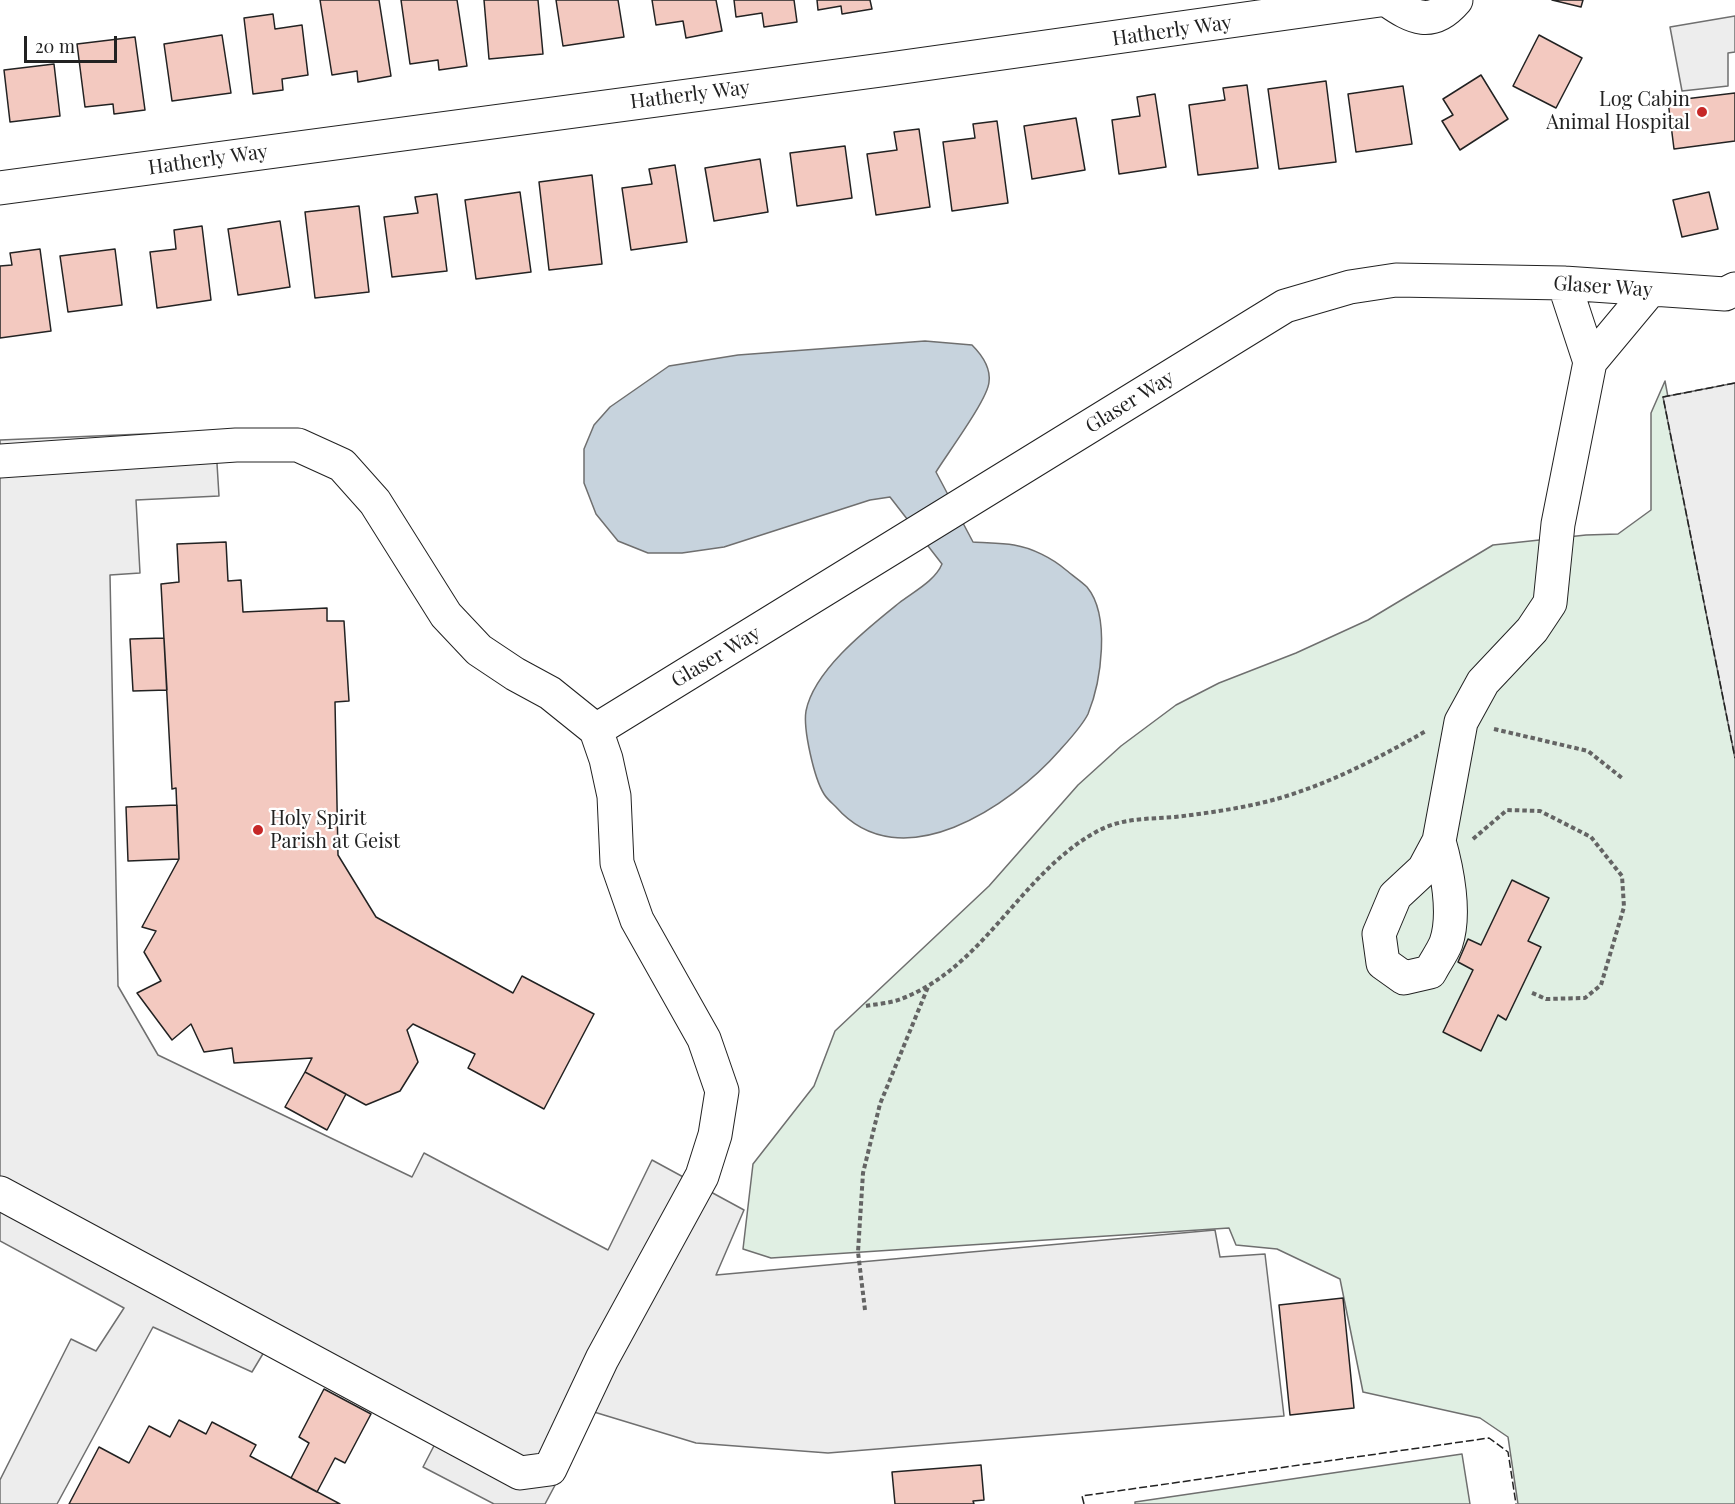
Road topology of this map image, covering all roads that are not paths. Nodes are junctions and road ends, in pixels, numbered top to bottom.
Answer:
1 (1380, 0) edge
2 (1387, 0) edge
3 (1456, 0) edge
4 (0, 188) edge
5 (1564, 284) junction
6 (1650, 290) junction
7 (1732, 295) edge
8 (1590, 362) junction
9 (0, 461) edge
10 (596, 730) junction
11 (1443, 855) road end
12 (0, 1193) edge

1 - 4 street, Hatherly Way
2 - 3 street
5 - 6 street, Glaser Way
5 - 8 street
5 - 10 street, Glaser Way
6 - 7 street, Glaser Way
6 - 8 street
8 - 11 street
9 - 10 street
10 - 12 street

